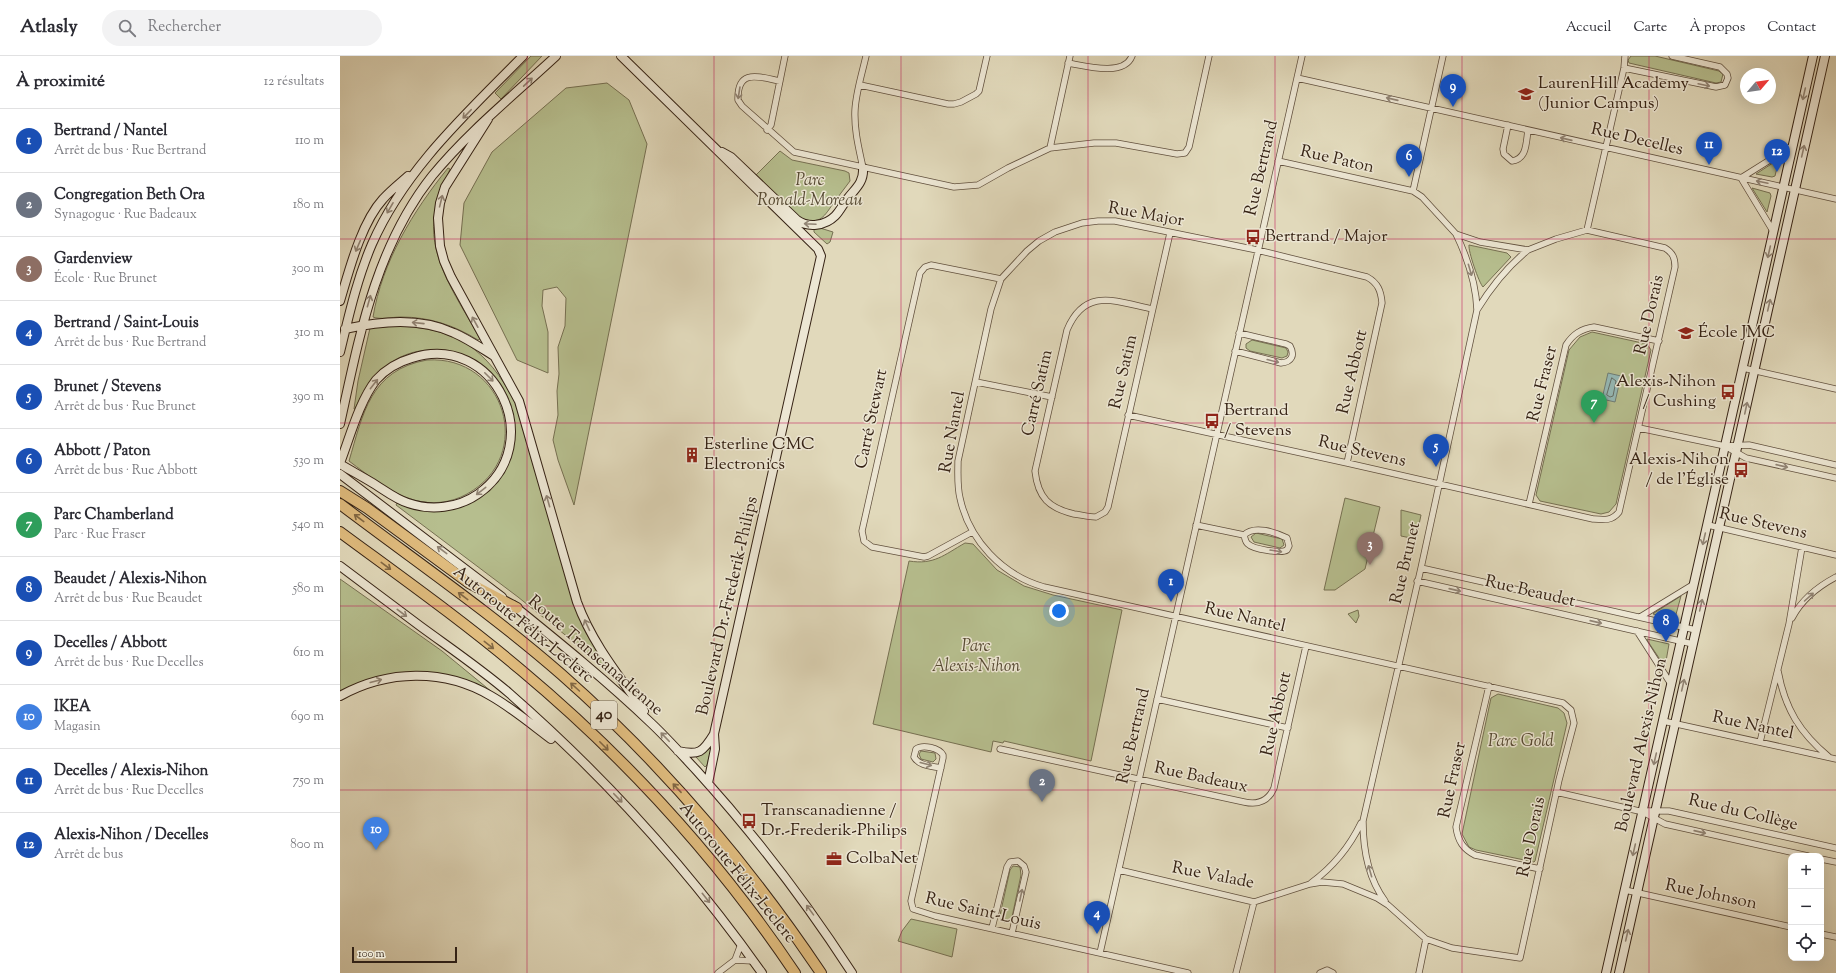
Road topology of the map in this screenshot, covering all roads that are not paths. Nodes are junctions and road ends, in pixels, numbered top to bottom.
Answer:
1 (523, 56) edge
2 (556, 56) edge
3 (621, 56) edge
4 (785, 56) edge
5 (866, 56) edge
6 (987, 56) edge
7 (1070, 56) edge
8 (1132, 56) edge
9 (1209, 56) edge
10 (1302, 56) edge
11 (1443, 56) edge
12 (1625, 56) edge
13 (1672, 56) edge
14 (1813, 56) edge
15 (1825, 56) edge
16 (1068, 63) junction
17 (1624, 68) junction
18 (1297, 78) junction
19 (780, 81) junction
20 (860, 84) junction
21 (1430, 108) junction
22 (488, 119) junction
23 (1508, 126) junction
24 (768, 130) junction
25 (1528, 130) junction
26 (1792, 146) junction
27 (1050, 148) junction
28 (1606, 148) junction
29 (716, 150) junction
30 (1278, 161) junction
31 (420, 165) junction
32 (863, 168) junction
33 (1741, 178) junction
34 (1783, 186) junction
35 (1795, 189) junction
36 (1413, 191) junction
37 (1836, 199) edge
38 (1587, 230) junction
39 (1773, 231) junction
40 (1170, 233) junction
41 (1456, 234) junction
42 (1257, 250) junction
43 (1528, 250) junction
44 (1002, 279) junction
45 (1379, 287) joint
46 (340, 301) edge
47 (1152, 309) junction
48 (1477, 310) junction
49 (363, 325) junction
50 (345, 329) junction
51 (1239, 334) junction
52 (1658, 341) junction
53 (340, 352) edge
54 (1235, 352) junction
55 (494, 356) junction
56 (1743, 368) junction
57 (1754, 370) junction
58 (976, 382) junction
59 (1836, 389) edge
60 (1052, 397) junction
61 (1128, 415) junction
62 (340, 424) edge
63 (1639, 428) junction
64 (1216, 435) junction
65 (1725, 446) junction
66 (1736, 449) junction
67 (1347, 463) junction
68 (340, 464) edge
69 (1836, 465) edge
70 (340, 474) edge
71 (1836, 478) edge
72 (1438, 483) junction
73 (340, 491) edge
74 (340, 504) edge
75 (1529, 504) junction
76 (1102, 515) joint
77 (1613, 518) joint
78 (1196, 525) junction
79 (1708, 525) junction
80 (1718, 527) junction
81 (972, 532) junction
82 (341, 533) edge
83 (1244, 535) junction
84 (1802, 547) junction
85 (1836, 555) edge
86 (340, 566) edge
87 (1420, 568) junction
88 (1836, 577) edge
89 (1417, 581) junction
90 (1694, 584) junction
91 (516, 608) junction
92 (1175, 616) junction
93 (1640, 617) junction
94 (1789, 624) junction
95 (1684, 627) junction
96 (1696, 630) junction
97 (1637, 631) junction
98 (1681, 641) junction
99 (1693, 644) junction
100 (1306, 646) junction
101 (1397, 667) junction
102 (1778, 669) junction
103 (1672, 684) junction
104 (1488, 686) junction
105 (340, 696) edge
106 (1157, 699) junction
107 (1663, 720) junction
108 (1574, 723) joint
109 (1675, 723) junction
110 (652, 724) junction
111 (1288, 728) junction
112 (714, 734) junction
113 (1760, 742) junction
114 (1000, 748) dead end
115 (678, 751) junction
116 (1833, 758) edge
117 (580, 760) junction
118 (941, 768) junction
119 (1139, 780) junction
120 (708, 783) junction
121 (1274, 788) joint
122 (1556, 792) junction
123 (1643, 812) junction
124 (1654, 814) junction
125 (1362, 821) junction
126 (1836, 848) edge
127 (1795, 853) edge
128 (1824, 860) edge
129 (1836, 862) edge
130 (1540, 869) junction
131 (1119, 870) junction
132 (1310, 884) junction
133 (1625, 890) junction
134 (1637, 893) junction
135 (1254, 902) junction
136 (1388, 905) junction
137 (1788, 926) edge
138 (992, 928) junction
139 (1012, 933) junction
140 (1824, 935) edge
141 (1836, 937) edge
142 (1426, 939) junction
143 (741, 944) junction
144 (1100, 953) junction
145 (1520, 958) joint
146 (735, 960) junction
147 (753, 961) junction
148 (718, 973) edge
149 (762, 973) edge
150 (794, 973) edge
151 (822, 973) edge
152 (852, 973) edge
153 (1188, 973) edge
154 (1236, 973) edge
155 (1320, 973) edge
156 (1333, 973) edge
157 (1419, 973) edge
158 (1606, 973) edge
159 (1619, 973) edge

1 -> 31 main road
22 -> 2 main road
3 - 29 main road, Boulevard Dr.-Frederik-Philips
4 - 19 street
5 - 20 street
6 - 20 street
7 - 16 street
8 - 16 street
9 - 27 street
10 - 18 street, Rue Bertrand
11 - 21 street
12 - 17 street
17 -> 13 street
14 -> 26 main road, Boulevard Alexis-Nihon
35 -> 15 main road, Boulevard Alexis-Nihon
16 - 27 street
17 - 28 street
21 -> 18 street, Rue Decelles
18 - 30 street, Rue Bertrand
19 - 24 street
19 -> 24 street
20 - 32 street
21 - 23 street, Rue Decelles
21 - 36 street
49 -> 22 main road
55 -> 22 main road
23 - 25 street, Rue Decelles
23 - 25 street
24 - 32 street
28 -> 25 street, Rue Decelles
26 - 33 street
26 - 34 main road, Boulevard Alexis-Nihon
27 - 32 street
28 - 33 street, Rue Decelles
28 - 38 street
32 -> 29 main road, Boulevard Dr.-Frederik-Philips
29 - 112 main road, Boulevard Dr.-Frederik-Philips
30 - 36 street, Rue Paton
30 - 42 street, Rue Bertrand
31 -> 46 main road
31 -> 50 main road
34 -> 33 street, Rue Decelles
33 - 39 street
34 - 35 street, Rue Decelles
34 - 39 main road, Boulevard Alexis-Nihon
35 - 37 street, Rue Decelles
57 -> 35 main road, Boulevard Alexis-Nihon
36 - 41 street, Rue Paton
38 - 43 street
38 - 52 street, Rue Dorais
39 -> 56 main road, Boulevard Alexis-Nihon
40 - 42 street, Rue Major
40 - 44 street, Rue Major
40 - 47 street, Rue Satim
41 - 43 street, Rue Paton
41 -> 48 street, Rue Brunet
42 - 45 street, Rue Major
42 - 51 street, Rue Bertrand
43 - 48 street, Rue Brunet
44 - 58 street, Rue Major
44 - 81 street, Carré Stewart
45 - 67 street, Rue Abbott
47 - 60 street, Carré Satim
47 - 61 street, Rue Satim
48 - 72 street, Rue Brunet
49 - 50 main road
55 -> 49 main road
49 - 62 main road
50 - 53 main road
51 - 54 street, Rue Bertrand
54 -> 51 street
52 - 63 street, Rue Dorais
52 - 75 street, Rue Fraser
54 - 64 street, Rue Bertrand
110 -> 55 main road
56 - 57 street
56 - 65 main road, Boulevard Alexis-Nihon
57 - 59 street
66 -> 57 main road, Boulevard Alexis-Nihon
58 - 60 street
58 - 81 street, Rue Nantel
60 - 76 street, Carré Satim
61 - 64 street, Rue Stevens
61 - 76 street, Rue Satim
63 - 65 street
63 - 77 street, Rue Dorais
64 - 67 street, Rue Stevens
64 - 78 street, Rue Bertrand
65 - 66 street
65 - 79 main road, Boulevard Alexis-Nihon
66 - 69 street
66 -> 71 street
66 - 80 main road, Boulevard Alexis-Nihon
67 - 72 street, Rue Stevens
68 -> 68 main road
91 -> 70 main road, Route Transcanadienne
72 - 75 street, Rue Stevens
72 - 87 street, Rue Brunet
73 - 91 highway
151 -> 74 highway, Autoroute Félix-Leclerc / 40
75 - 77 street, Rue Stevens
78 - 83 street
78 - 92 street, Rue Bertrand
79 - 80 street, Rue Stevens
79 -> 90 main road, Boulevard Alexis-Nihon
80 - 84 street, Rue Stevens
96 -> 80 main road, Boulevard Alexis-Nihon
81 - 92 street, Rue Nantel
82 -> 150 highway, Autoroute Félix-Leclerc / 40
83 -> 83 street
84 - 85 street, Rue Stevens
84 - 94 street
86 -> 117 main road
87 - 89 street, Rue Brunet
87 - 93 street, Rue Beaudet
94 -> 88 street
89 -> 97 street, Rue Beaudet
89 - 101 street, Rue Brunet
90 - 93 street
90 - 95 main road, Boulevard Alexis-Nihon
91 - 110 main road, Route Transcanadienne
92 - 100 street, Rue Nantel
92 - 106 street, Rue Bertrand
93 - 95 street, Rue Beaudet
94 - 102 street
95 - 96 street, Rue Beaudet
95 - 98 main road, Boulevard Alexis-Nihon
96 - 99 main road, Boulevard Alexis-Nihon
97 - 98 street, Rue Beaudet
97 - 103 street
98 - 99 street, Rue Beaudet
98 - 103 main road, Boulevard Alexis-Nihon
109 -> 99 main road, Boulevard Alexis-Nihon
100 - 101 street, Rue Nantel
100 - 111 street, Rue Abbott
101 - 104 street, Rue Nantel
101 - 125 street, Rue Brunet
102 - 113 street
102 - 116 street
103 - 107 main road, Boulevard Alexis-Nihon
104 - 108 street, Rue Nantel
104 - 130 street, Rue Fraser
105 -> 117 main road
106 - 111 street
106 - 119 street, Rue Bertrand
107 - 109 street, Rue Nantel
107 -> 123 main road, Boulevard Alexis-Nihon
108 - 122 street, Rue Dorais
109 - 113 street, Rue Nantel
109 - 124 main road, Boulevard Alexis-Nihon
115 -> 110 main road, Route Transcanadienne
111 - 121 street, Rue Abbott
112 - 115 main road
112 - 120 main road
113 - 116 street, Rue Nantel
114 - 119 street, Rue Badeaux
115 - 120 main road, Route Transcanadienne
117 -> 143 main road
118 -> 118 street, Rue Saint-Louis
118 - 138 street, Rue Saint-Louis
119 - 121 street, Rue Badeaux
119 - 131 street, Rue Bertrand
152 -> 120 main road, Route Transcanadienne
122 - 123 street, Rue du Collège
122 - 130 street, Rue Dorais
123 - 124 street, Rue du Collège
123 -> 133 main road, Boulevard Alexis-Nihon
124 - 126 street, Rue du Collège
124 -> 127 street, Rue du Collège
124 - 134 main road, Boulevard Alexis-Nihon
125 - 132 street, Rue Brunet
136 -> 125 street, Rue Brunet
128 - 129 street
130 - 145 street, Rue Dorais
131 - 135 street, Rue Valade
131 - 144 street, Rue Bertrand
132 - 135 street, Rue Valade
132 - 136 street, Rue Valade
133 - 134 street, Rue Johnson
133 - 158 main road, Boulevard Alexis-Nihon
134 - 137 street, Rue Johnson
159 -> 134 main road, Boulevard Alexis-Nihon
135 - 154 street
136 - 142 street, Rue Valade
138 - 139 street, Rue Saint-Louis
139 -> 138 street
139 - 144 street, Rue Saint-Louis
140 - 141 street
142 - 145 street, Rue Valade
142 - 157 street
143 - 146 street
143 - 147 main road
144 - 153 street, Rue Saint-Louis
146 - 147 street
146 - 148 street
147 - 149 main road
155 - 156 street

